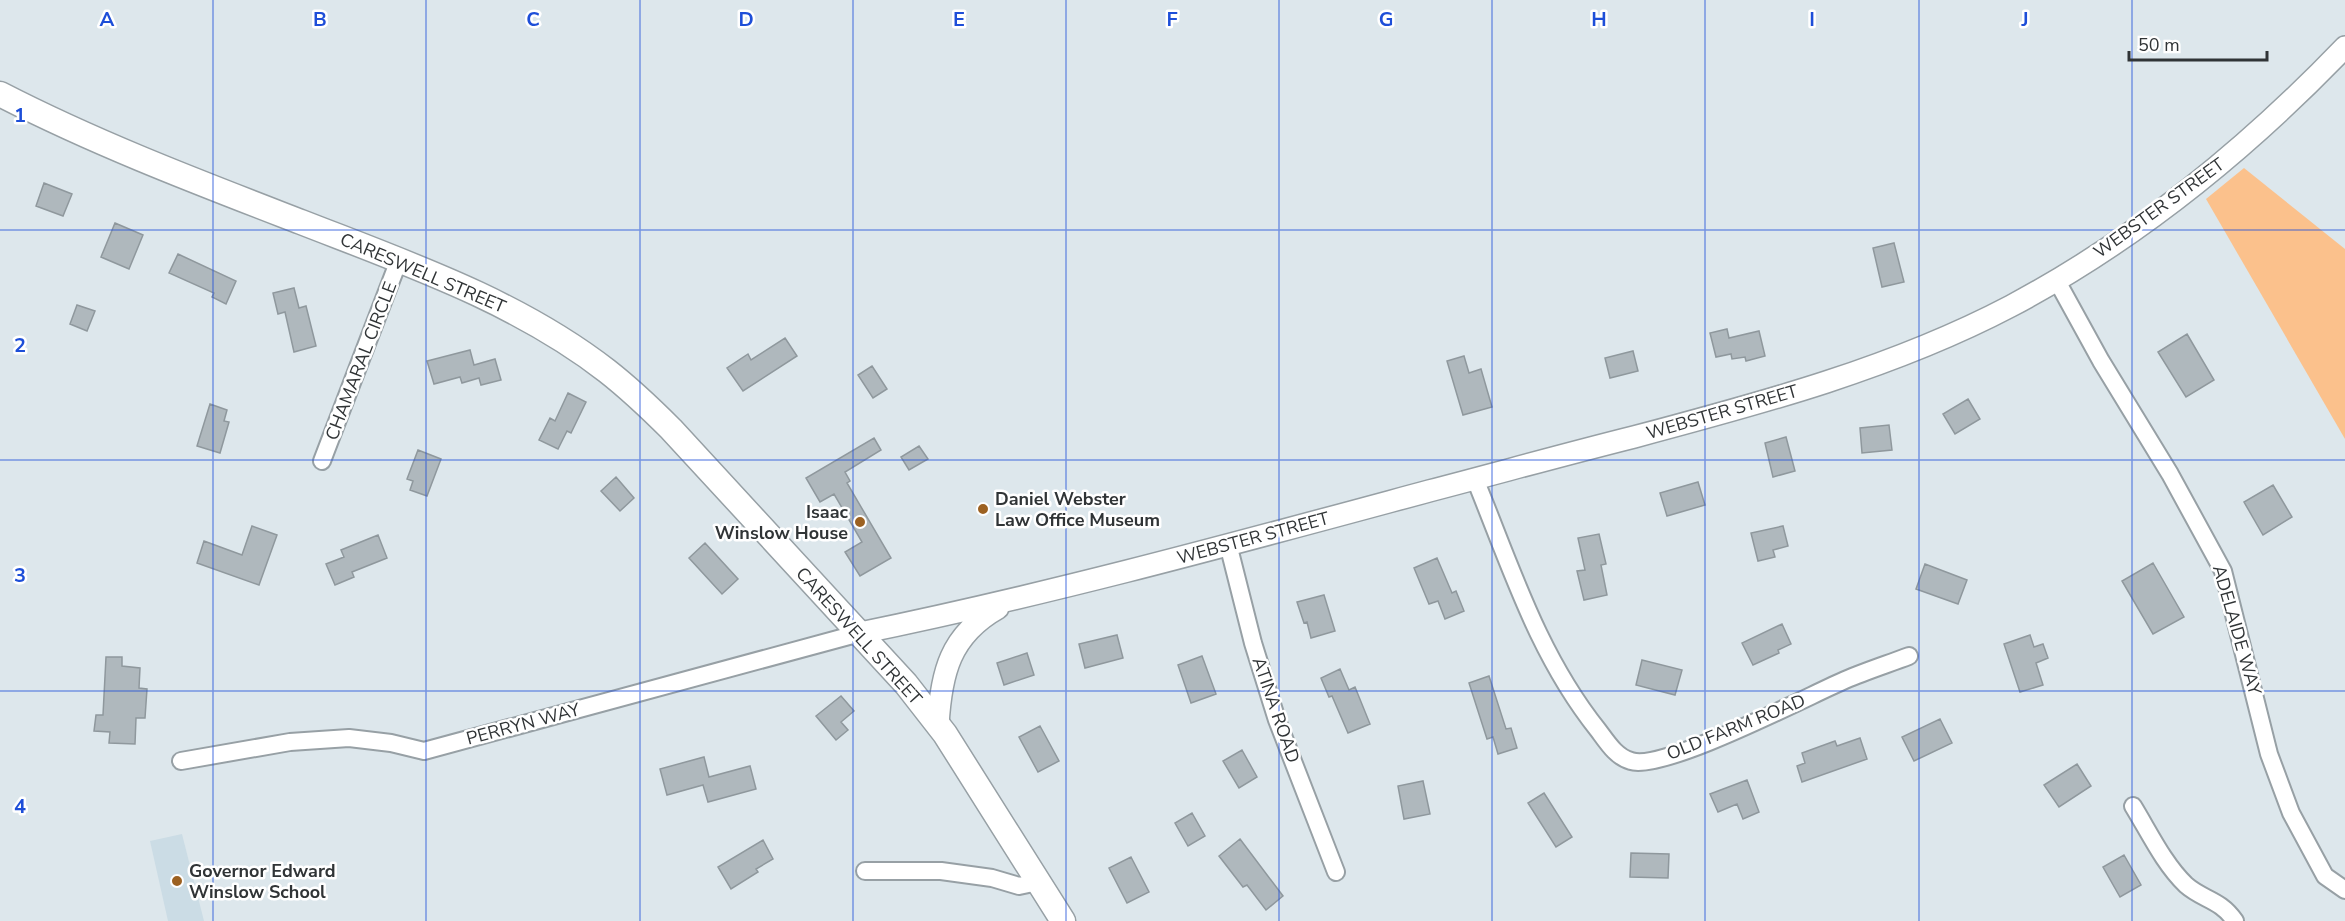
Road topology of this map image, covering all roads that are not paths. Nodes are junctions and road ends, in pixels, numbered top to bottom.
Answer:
1 (2345, 47) edge
2 (0, 94) edge
3 (399, 260) junction
4 (2057, 280) junction
5 (322, 461) dead end
6 (1475, 479) junction
7 (1228, 544) junction
8 (1014, 599) junction
9 (860, 633) junction
10 (1909, 656) dead end
11 (938, 725) junction
12 (181, 761) dead end
13 (2133, 806) dead end
14 (865, 872) dead end
15 (1336, 872) dead end
16 (1038, 882) junction
17 (2345, 890) edge
18 (1063, 921) edge
19 (2235, 921) edge

1 - 4 street, WEBSTER STREET
2 - 3 main road, CARESWELL STREET
3 - 5 street, CHAMARAL CIRCLE
3 - 9 main road, CARESWELL STREET
4 - 6 street, WEBSTER STREET
4 - 17 street, ADELAIDE WAY
6 - 7 street, WEBSTER STREET
6 - 10 street, OLD FARM ROAD
7 - 8 street, WEBSTER STREET
7 - 15 street, ATINA ROAD
8 - 9 street, WEBSTER STREET
8 - 11 street, WEBSTER STREET
9 - 11 main road, CARESWELL STREET
9 - 12 street, PERRYN WAY
11 - 16 main road, CARESWELL STREET
13 - 19 street
14 - 16 street
16 - 18 main road, CARESWELL STREET

